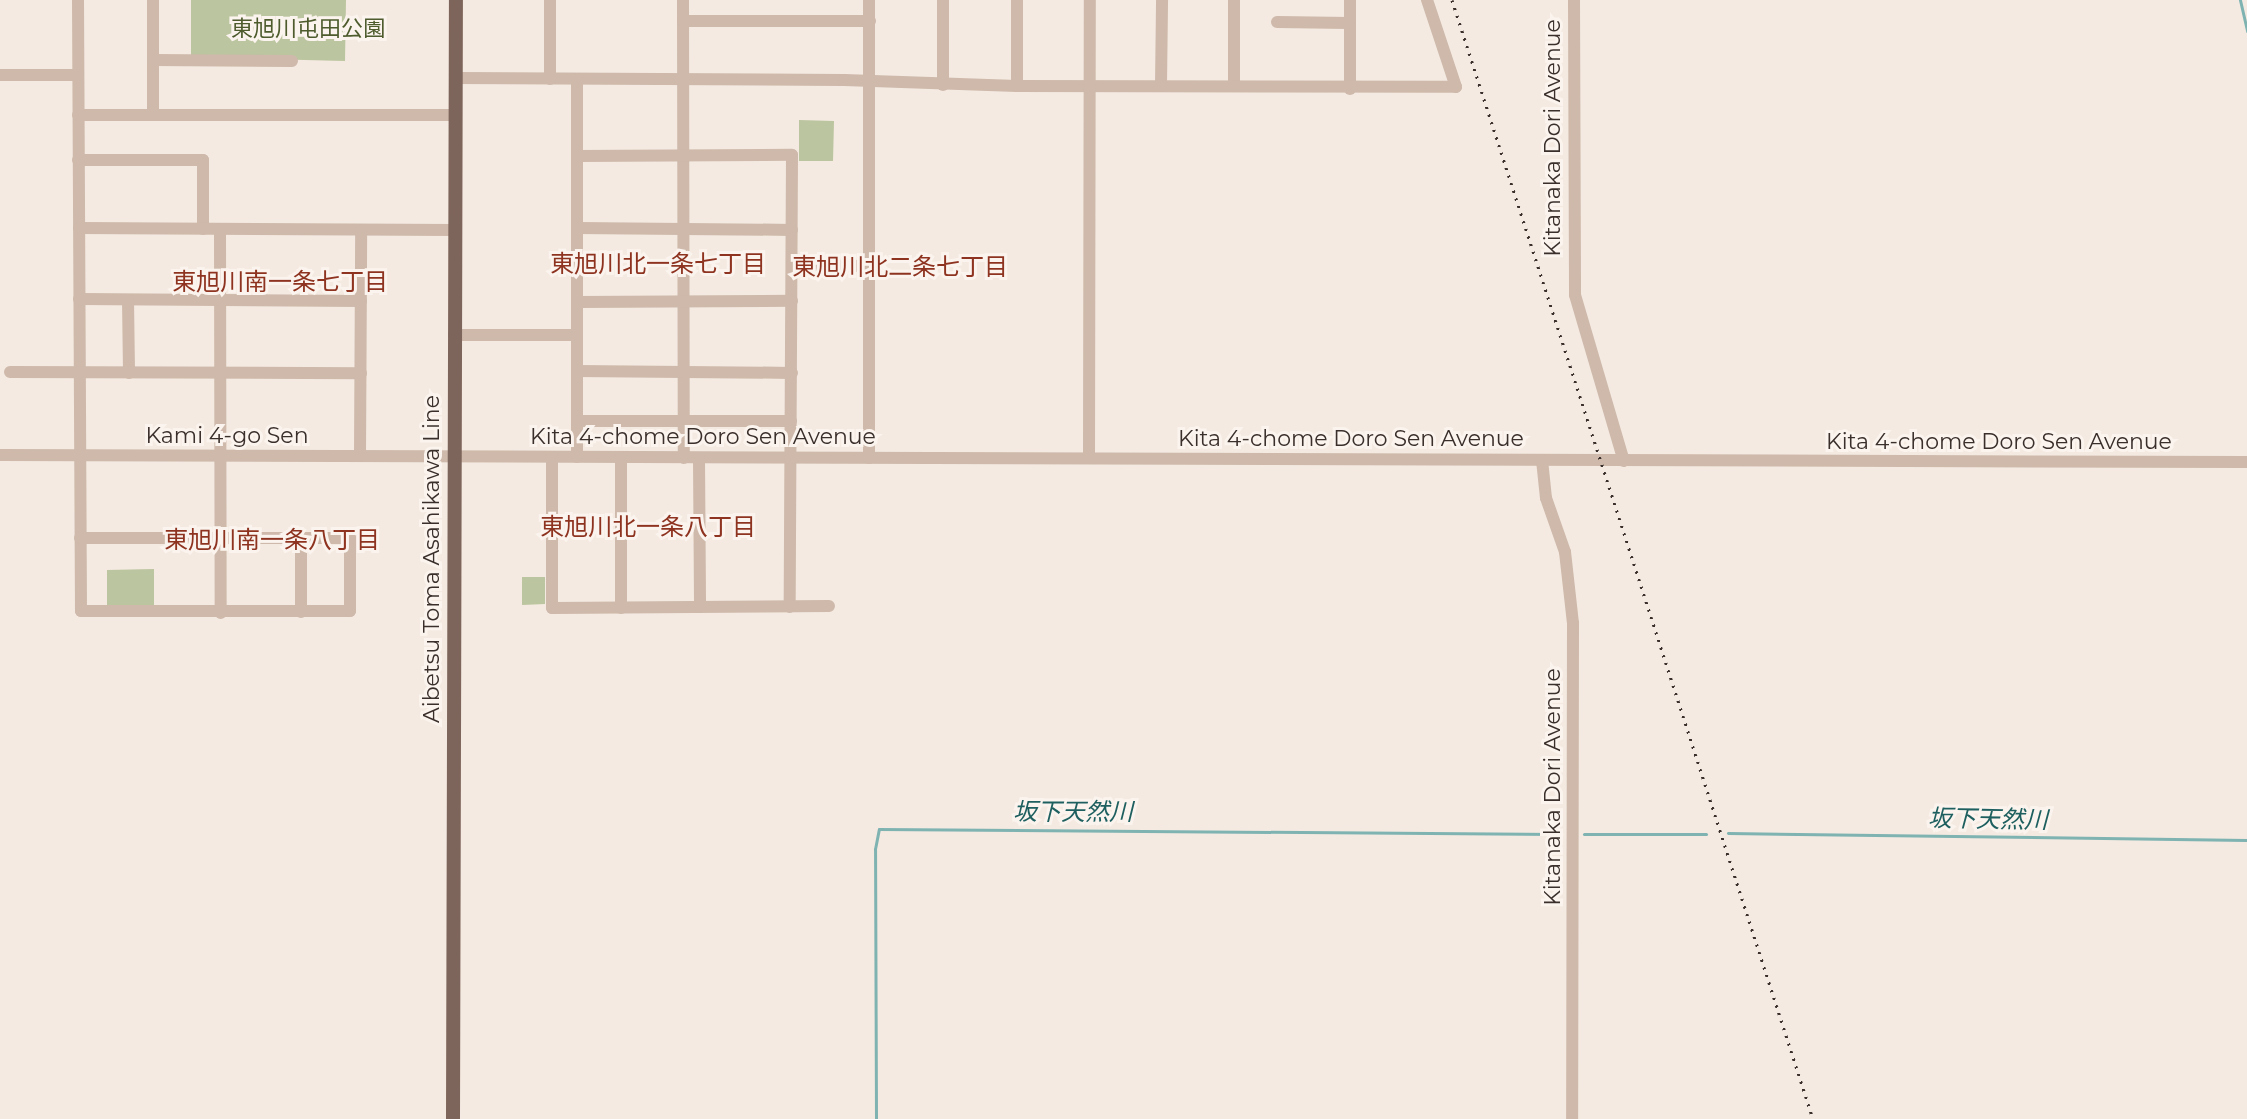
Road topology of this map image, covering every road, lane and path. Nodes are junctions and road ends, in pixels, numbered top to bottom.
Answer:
1 (78, 0) edge
2 (153, 0) edge
3 (456, 0) edge
4 (550, 0) edge
5 (683, 0) edge
6 (869, 0) edge
7 (943, 0) edge
8 (1017, 0) edge
9 (1090, 0) edge
10 (1162, 0) edge
11 (1234, 0) edge
12 (1350, 0) edge
13 (1427, 0) edge
14 (1574, 0) edge
15 (683, 21) junction
16 (870, 21) junction
17 (1277, 22) dead end
18 (1349, 23) junction
19 (153, 60) junction
20 (292, 61) dead end
21 (0, 75) edge
22 (78, 75) junction
23 (455, 78) junction
24 (684, 78) junction
25 (550, 79) junction
26 (577, 79) junction
27 (870, 82) junction
28 (943, 85) junction
29 (1017, 86) junction
30 (1090, 86) junction
31 (1161, 86) junction
32 (1234, 86) junction
33 (1350, 89) junction
34 (78, 115) junction
35 (153, 115) junction
36 (455, 115) junction
37 (577, 156) junction
38 (684, 156) junction
39 (78, 160) junction
40 (79, 228) junction
41 (577, 228) junction
42 (203, 229) junction
43 (220, 229) junction
44 (685, 229) junction
45 (361, 230) junction
46 (455, 230) junction
47 (792, 230) junction
48 (792, 265) junction
49 (870, 266) junction
50 (79, 299) junction
51 (128, 300) junction
52 (221, 300) junction
53 (361, 301) junction
54 (792, 301) junction
55 (577, 302) junction
56 (684, 302) junction
57 (454, 335) junction
58 (577, 335) junction
59 (577, 371) junction
60 (684, 371) junction
61 (10, 372) dead end
62 (80, 373) junction
63 (129, 373) junction
64 (361, 373) junction
65 (792, 373) junction
66 (221, 374) junction
67 (683, 420) junction
68 (577, 421) junction
69 (791, 421) junction
70 (0, 455) edge
71 (80, 455) junction
72 (222, 456) junction
73 (360, 456) junction
74 (552, 457) junction
75 (577, 457) junction
76 (621, 457) junction
77 (790, 457) junction
78 (454, 458) junction
79 (684, 458) junction
80 (699, 458) junction
81 (869, 458) junction
82 (1089, 458) junction
83 (1542, 460) junction
84 (1624, 461) junction
85 (2247, 462) edge
86 (80, 538) junction
87 (221, 538) junction
88 (301, 538) junction
89 (829, 606) dead end
90 (700, 607) junction
91 (790, 607) junction
92 (621, 608) junction
93 (301, 612) junction
94 (221, 613) junction
95 (453, 1119) edge
96 (1572, 1119) edge

1 - 22 street
2 - 19 street
3 - 23 main road, Aibetsu Toma Asahikawa Line
4 - 25 street
5 - 15 street
6 - 16 street
7 - 28 street
8 - 29 street
9 - 30 street
10 - 31 street
11 - 32 street
12 - 18 street
13 - 33 street
14 - 84 street, Kitanaka Dori Avenue
15 - 16 street
15 - 24 street
16 - 27 street
17 - 18 street
18 - 33 street
19 - 20 street
19 - 35 street
21 - 22 street
22 - 34 street
23 - 25 street
23 - 36 main road, Aibetsu Toma Asahikawa Line
24 - 26 street
24 - 27 street
24 - 38 street
25 - 26 street
26 - 37 street
27 - 28 street
27 - 49 street
28 - 29 street
29 - 30 street
30 - 31 street
30 - 82 street
31 - 32 street
32 - 33 street
34 - 35 street
34 - 39 street
35 - 36 street
36 - 46 main road, Aibetsu Toma Asahikawa Line
37 - 38 street
37 - 41 street
38 - 44 street
38 - 47 street
39 - 40 street
39 - 42 street
40 - 42 street
40 - 50 street
41 - 44 street
41 - 55 street
42 - 43 street
43 - 45 street
43 - 52 street
44 - 47 street
44 - 56 street
45 - 46 street
45 - 53 street
46 - 57 main road, Aibetsu Toma Asahikawa Line
47 - 48 street
48 - 49 street
48 - 54 street
49 - 81 street
50 - 51 street
50 - 62 street
51 - 52 street
51 - 63 street
52 - 53 street
52 - 66 street
53 - 64 street
54 - 56 street
54 - 65 street
55 - 56 street
55 - 58 street
56 - 60 street
57 - 58 street
57 - 78 main road, Aibetsu Toma Asahikawa Line
58 - 59 street
59 - 60 street
59 - 68 street
60 - 65 street
60 - 67 street
61 - 62 street
62 - 63 street
62 - 71 street
63 - 66 street
64 - 66 street
64 - 73 street
65 - 69 street
66 - 72 street
67 - 68 street
67 - 69 street
67 - 79 street
68 - 75 street
69 - 77 street
70 - 71 street, Kami 4-go Sen
71 - 72 street, Kami 4-go Sen
71 - 86 street
72 - 73 street, Kami 4-go Sen
72 - 87 street
73 - 78 street, Kami 4-go Sen
74 - 75 street, Kita 4-chome Doro Sen Avenue
74 - 78 street, Kita 4-chome Doro Sen Avenue
74 - 92 street
75 - 76 street, Kita 4-chome Doro Sen Avenue
76 - 79 street, Kita 4-chome Doro Sen Avenue
76 - 92 street
77 - 80 street, Kita 4-chome Doro Sen Avenue
77 - 81 street, Kita 4-chome Doro Sen Avenue
77 - 91 street
78 - 95 main road, Aibetsu Toma Asahikawa Line
79 - 80 street, Kita 4-chome Doro Sen Avenue
80 - 90 street
81 - 82 street, Kita 4-chome Doro Sen Avenue
82 - 83 street, Kita 4-chome Doro Sen Avenue
83 - 84 street, Kita 4-chome Doro Sen Avenue
83 - 96 street, Kitanaka Dori Avenue
84 - 85 street, Kita 4-chome Doro Sen Avenue
86 - 87 street
86 - 94 street
87 - 88 street
87 - 94 street
88 - 93 street
88 - 93 street
89 - 91 street
90 - 91 street
90 - 92 street
93 - 94 street

